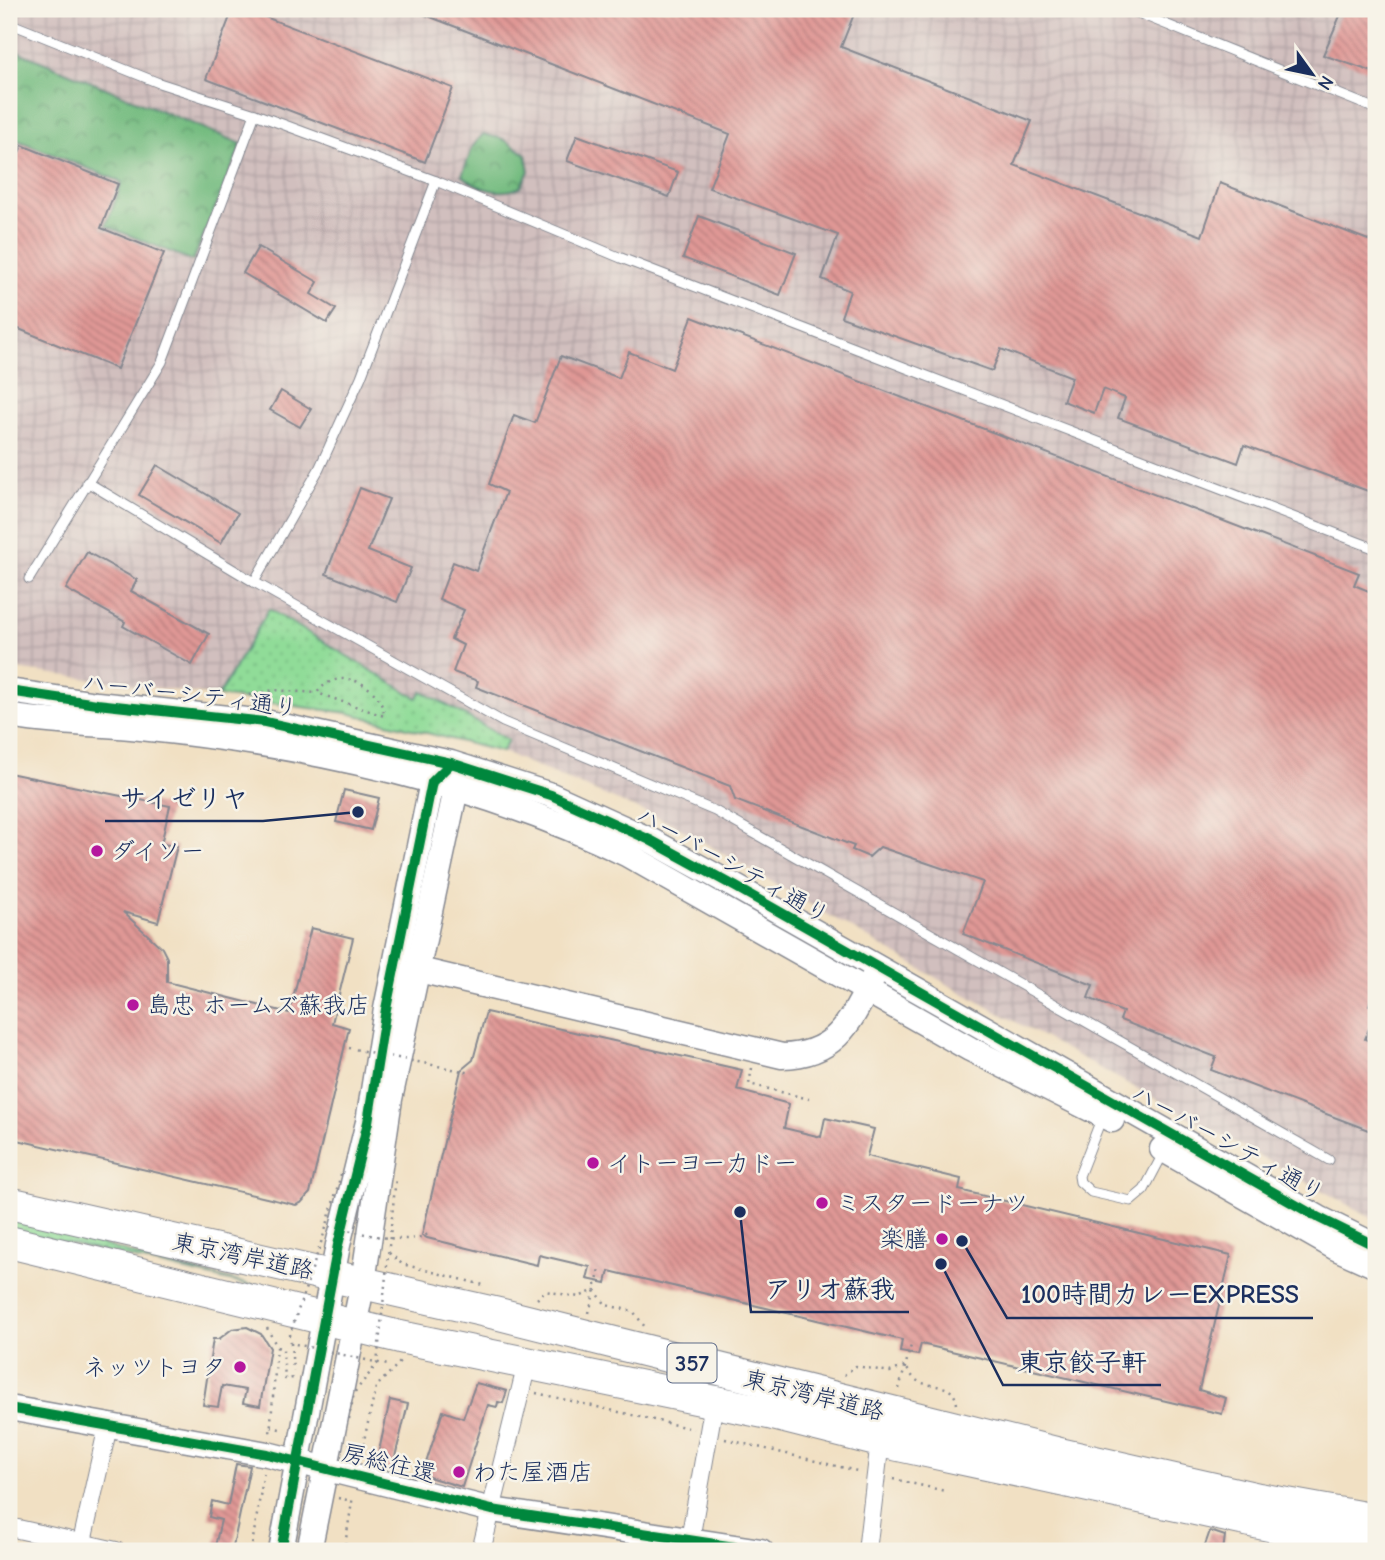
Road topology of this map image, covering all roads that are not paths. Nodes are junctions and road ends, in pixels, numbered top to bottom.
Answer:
1 (1128, 9) edge
2 (9, 23) edge
3 (1376, 109) edge
4 (255, 114) junction
5 (436, 181) junction
6 (87, 482) junction
7 (1376, 549) edge
8 (29, 579) dead end
9 (254, 582) junction
10 (9, 691) edge
11 (9, 716) edge
12 (451, 763) junction
13 (432, 782) junction
14 (456, 789) junction
15 (419, 970) junction
16 (873, 980) junction
17 (1103, 1115) junction
18 (1165, 1151) junction
19 (1329, 1160) dead end
20 (9, 1203) edge
21 (9, 1242) edge
22 (1376, 1246) edge
23 (1376, 1266) edge
24 (332, 1275) junction
25 (363, 1282) junction
26 (324, 1319) junction
27 (355, 1326) junction
28 (530, 1378) junction
29 (9, 1408) edge
30 (708, 1417) junction
31 (108, 1426) junction
32 (880, 1441) junction
33 (297, 1461) junction
34 (327, 1469) junction
35 (492, 1510) junction
36 (318, 1513) junction
37 (1376, 1520) edge
38 (9, 1527) edge
39 (689, 1546) edge
40 (81, 1547) edge
41 (1361, 1548) edge
42 (116, 1551) edge
43 (281, 1551) edge
44 (309, 1551) edge
45 (321, 1551) edge
46 (481, 1551) edge
47 (761, 1551) edge
48 (867, 1551) edge

1 - 3 lane
2 - 4 lane
4 - 5 lane
4 - 6 lane
5 - 7 lane
5 - 9 lane
6 - 8 lane
6 - 9 lane
9 - 19 lane
10 - 12 street, ハーバーシティ通り
11 - 13 street, ハーバーシティ通り
12 - 13 street
12 - 14 street
12 - 16 street, ハーバーシティ通り
13 - 14 street, ハーバーシティ通り
13 - 24 street
14 - 15 street
14 - 16 street, ハーバーシティ通り
15 - 16 street
15 - 25 street
16 - 17 street, ハーバーシティ通り
16 - 22 street, ハーバーシティ通り
17 - 18 street, ハーバーシティ通り
17 - 18 lane
18 - 23 street, ハーバーシティ通り
20 - 24 highway, 東京湾岸道路 / 357
21 - 26 highway, 東京湾岸道路 / 357
24 - 25 highway, 東京湾岸道路 / 357
24 - 26 street
25 - 27 street
25 - 37 highway, 東京湾岸道路 / 357
26 - 27 highway, 東京湾岸道路 / 357
26 - 33 street
27 - 28 highway, 東京湾岸道路 / 357
27 - 34 street
28 - 30 highway, 東京湾岸道路 / 357
28 - 35 street
29 - 31 street, 房総往還
30 - 32 highway, 東京湾岸道路 / 357
30 - 39 street
31 - 33 street, 房総往還
31 - 40 street
32 - 41 highway, 東京湾岸道路 / 357
32 - 48 street
33 - 34 street, 房総往還
33 - 43 street
34 - 35 street, 房総往還
34 - 36 street
35 - 39 street, 房総往還
35 - 46 street
36 - 44 street
36 - 45 street
38 - 40 street
39 - 47 street, 房総往還
40 - 42 street

